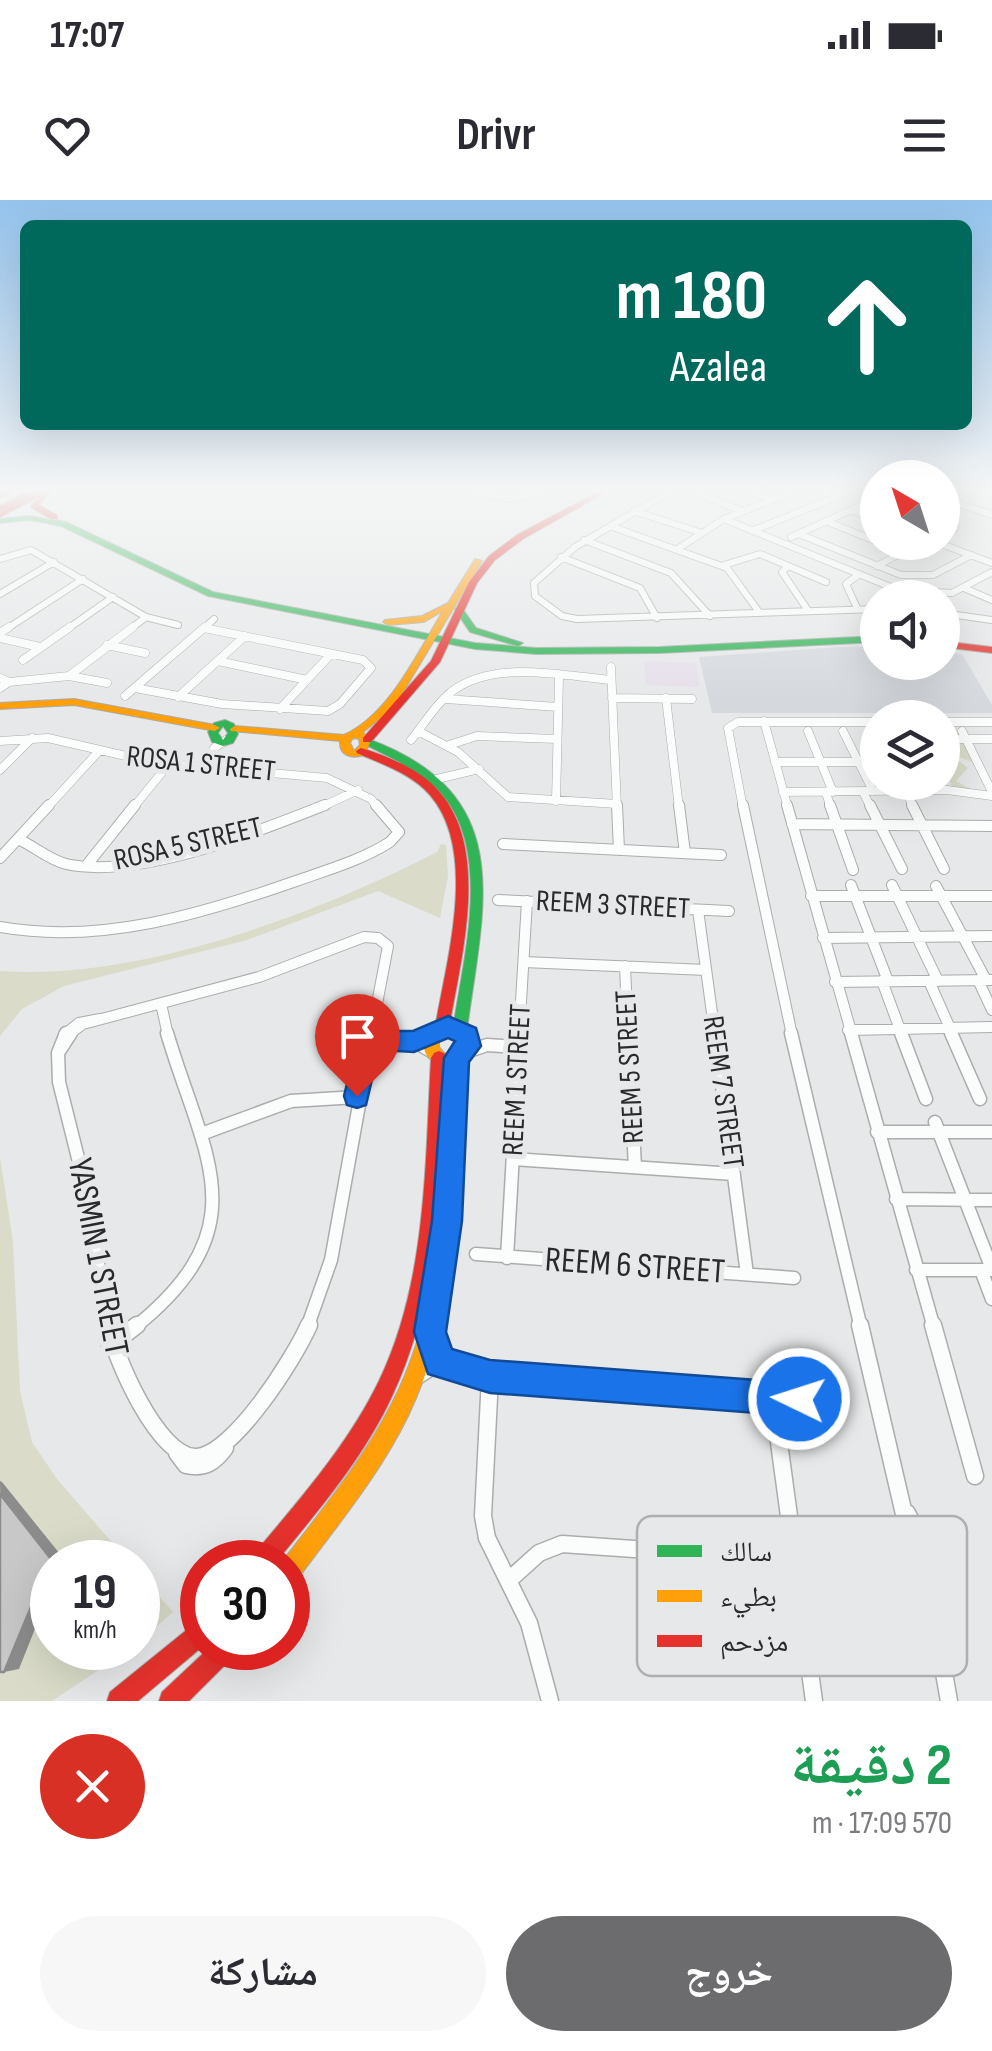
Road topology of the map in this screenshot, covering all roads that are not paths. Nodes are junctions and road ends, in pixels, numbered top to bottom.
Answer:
1 (50, 560) edge
2 (141, 560) edge
3 (147, 560) edge
4 (491, 560) edge
5 (558, 560) edge
6 (569, 560) edge
7 (641, 560) edge
8 (709, 560) edge
9 (739, 560) edge
10 (774, 560) edge
11 (821, 560) edge
12 (862, 560) edge
13 (887, 560) edge
14 (962, 560) edge
15 (54, 562) junction
16 (724, 566) junction
17 (788, 566) junction
18 (876, 566) junction
19 (992, 572) edge
20 (858, 576) junction
21 (83, 579) junction
22 (826, 582) dead end
23 (964, 588) junction
24 (0, 594) edge
25 (113, 598) junction
26 (992, 600) edge
27 (453, 604) junction
28 (857, 608) junction
29 (860, 608) edge
30 (807, 609) junction
31 (759, 612) junction
32 (710, 616) junction
33 (960, 616) edge
34 (146, 617) junction
35 (657, 618) junction
36 (214, 619) dead end
37 (992, 620) edge
38 (388, 622) junction
39 (359, 624) junction
40 (178, 625) dead end
41 (204, 628) junction
42 (0, 635) edge
43 (245, 636) junction
44 (441, 636) junction
45 (860, 638) edge
46 (860, 638) edge
47 (519, 643) junction
48 (960, 644) edge
49 (107, 645) junction
50 (40, 647) junction
51 (483, 647) junction
52 (992, 648) edge
53 (145, 653) dead end
54 (331, 654) junction
55 (23, 660) dead end
56 (218, 661) junction
57 (426, 663) junction
58 (610, 667) dead end
59 (69, 676) junction
60 (559, 678) junction
61 (4, 680) edge
62 (307, 680) junction
63 (611, 680) junction
64 (107, 683) dead end
65 (0, 688) edge
66 (134, 688) junction
67 (126, 696) dead end
68 (178, 698) junction
69 (612, 698) junction
70 (666, 698) junction
71 (446, 699) junction
72 (692, 699) dead end
73 (236, 706) junction
74 (1, 707) edge
75 (558, 707) junction
76 (280, 708) junction
77 (764, 721) junction
78 (860, 722) edge
79 (960, 722) edge
80 (992, 722) edge
81 (418, 731) junction
82 (808, 731) dead end
83 (843, 731) dead end
84 (223, 733) junction
85 (992, 734) edge
86 (33, 738) junction
87 (558, 739) junction
88 (411, 740) dead end
89 (0, 741) edge
90 (356, 742) junction
91 (448, 746) junction
92 (99, 751) junction
93 (858, 761) junction
94 (775, 762) junction
95 (821, 762) junction
96 (168, 765) junction
97 (975, 766) junction
98 (992, 766) edge
99 (860, 767) edge
100 (204, 768) junction
101 (479, 769) junction
102 (0, 770) edge
103 (442, 784) junction
104 (358, 790) junction
105 (860, 791) edge
106 (783, 792) junction
107 (830, 792) junction
108 (960, 793) edge
109 (988, 794) edge
110 (871, 800) edge
111 (911, 800) edge
112 (556, 801) junction
113 (617, 804) junction
114 (837, 822) junction
115 (880, 823) junction
116 (921, 823) junction
117 (792, 824) junction
118 (988, 825) edge
119 (18, 839) junction
120 (503, 844) dead end
121 (619, 850) junction
122 (685, 853) junction
123 (721, 855) dead end
124 (0, 858) edge
125 (86, 866) junction
126 (944, 869) dead end
127 (853, 870) dead end
128 (902, 870) dead end
129 (851, 885) dead end
130 (895, 891) junction
131 (939, 891) junction
132 (811, 896) junction
133 (992, 896) edge
134 (856, 897) junction
135 (498, 900) dead end
136 (527, 901) junction
137 (698, 910) junction
138 (729, 911) dead end
139 (0, 927) edge
140 (963, 936) junction
141 (992, 936) edge
142 (917, 937) junction
143 (823, 938) junction
144 (871, 938) junction
145 (524, 962) junction
146 (625, 966) junction
147 (706, 970) junction
148 (985, 980) edge
149 (885, 981) junction
150 (934, 981) junction
151 (834, 982) junction
152 (161, 1004) junction
153 (992, 1010) edge
154 (992, 1027) edge
155 (949, 1028) junction
156 (900, 1029) junction
157 (848, 1030) junction
158 (438, 1031) junction
159 (464, 1032) junction
160 (369, 1038) junction
161 (414, 1042) junction
162 (486, 1046) junction
163 (519, 1048) junction
164 (435, 1054) junction
165 (462, 1055) junction
166 (357, 1096) junction
167 (926, 1098) dead end
168 (980, 1099) dead end
169 (937, 1127) junction
170 (989, 1131) edge
171 (876, 1132) junction
172 (204, 1133) junction
173 (512, 1159) junction
174 (635, 1167) junction
175 (734, 1174) junction
176 (896, 1199) junction
177 (965, 1200) junction
178 (992, 1200) edge
179 (476, 1254) dead end
180 (507, 1258) junction
181 (916, 1270) junction
182 (988, 1270) edge
183 (748, 1274) junction
184 (794, 1278) dead end
185 (992, 1299) edge
186 (430, 1332) junction
187 (110, 1346) junction
188 (439, 1362) junction
189 (490, 1377) junction
190 (414, 1380) junction
191 (773, 1398) junction
192 (824, 1401) dead end
193 (975, 1476) dead end
194 (788, 1516) edge
195 (907, 1516) edge
196 (279, 1540) edge
197 (310, 1542) edge
198 (637, 1549) edge
199 (509, 1580) junction
200 (180, 1650) edge
201 (204, 1670) edge
202 (810, 1676) edge
203 (945, 1676) edge
204 (119, 1701) edge
205 (172, 1701) edge
206 (550, 1701) edge
207 (814, 1701) edge
208 (950, 1701) edge

1 - 15 street
2 - 39 street
3 - 38 street
4 - 27 street
5 - 35 street
6 - 35 street
7 - 32 street
8 - 16 street
9 - 16 street
10 - 17 street
11 - 20 street
12 - 18 street
13 - 18 street
14 - 18 street
15 - 21 street
15 - 24 street
16 - 31 street
17 - 22 street
17 - 30 street
19 - 23 street
20 - 23 street
20 - 28 street
21 - 25 street
21 - 42 street
23 - 26 street
25 - 34 street
25 - 50 street
27 - 38 street
27 - 44 street
27 - 47 street
28 - 29 street
28 - 30 street
30 - 31 street
31 - 32 street
32 - 35 street
33 - 37 street
34 - 40 street
34 - 49 street
36 - 41 street
38 - 44 street
39 - 44 street
39 - 57 street
41 - 43 street
41 - 66 street
42 - 50 street
43 - 54 street
43 - 56 street
44 - 47 street
44 - 51 street
44 - 57 street
45 - 47 street
46 - 51 street
48 - 52 street
49 - 53 street
49 - 59 street
50 - 55 street
51 - 57 street
54 - 62 street
54 - 76 street
56 - 62 street
56 - 68 street
57 - 90 street
58 - 63 street
59 - 61 street
59 - 64 street
60 - 63 street
60 - 71 street
60 - 75 street
61 - 65 street
62 - 76 street
63 - 69 street
66 - 67 street
66 - 68 street
68 - 73 street
69 - 70 street
69 - 113 street
70 - 72 street
70 - 122 street
71 - 75 street
71 - 81 street
73 - 76 street
73 - 84 street
74 - 84 street
75 - 87 street
77 - 78 street
77 - 94 street
77 - 195 street
79 - 80 street
81 - 88 street
81 - 91 street
82 - 95 street
83 - 93 street
84 - 90 street
84 - 100 street
85 - 97 street
86 - 89 street, ROSA 1 STREET
86 - 92 street, ROSA 1 STREET
86 - 102 street
87 - 91 street
87 - 112 street
90 - 103 street
90 - 158 street
91 - 101 street
92 - 96 street, ROSA 1 STREET
92 - 119 street
93 - 95 street
93 - 99 street
94 - 95 street
94 - 106 street
95 - 107 street
96 - 100 street, ROSA 1 STREET
96 - 125 street
97 - 98 street
97 - 109 street
100 - 104 street, ROSA 1 STREET
101 - 103 street
101 - 112 street
103 - 159 street
104 - 125 street, ROSA 5 STREET
104 - 139 street, ROSA 1 STREET
105 - 107 street
106 - 107 street
106 - 117 street
107 - 114 street
108 - 109 street
110 - 115 street
111 - 116 street
112 - 113 street
113 - 121 street
114 - 115 street
114 - 117 street
114 - 127 street
115 - 116 street
115 - 128 street
116 - 118 street
116 - 126 street
117 - 132 street
119 - 124 street
119 - 125 street, ROSA 5 STREET
120 - 121 street
121 - 122 street
122 - 123 street
129 - 134 street
130 - 131 street
130 - 134 street
130 - 142 street
131 - 133 street
131 - 140 street
132 - 134 street
132 - 143 street
134 - 144 street
135 - 136 street, REEM 3 STREET
136 - 137 street, REEM 3 STREET
136 - 145 street, REEM 1 STREET
137 - 138 street, REEM 3 STREET
137 - 147 street, REEM 7 STREET
140 - 141 street
140 - 142 street
140 - 148 street
142 - 144 street
142 - 150 street
143 - 144 street
143 - 151 street
144 - 149 street
145 - 146 street
145 - 163 street, REEM 1 STREET
146 - 147 street
146 - 174 street, REEM 5 STREET
147 - 175 street, REEM 7 STREET
148 - 150 street
148 - 153 street
149 - 150 street
149 - 151 street
149 - 156 street
150 - 155 street
151 - 157 street
152 - 160 street, YASMIN 1 STREET
152 - 172 street
152 - 187 street, YASMIN 1 STREET
154 - 155 street
155 - 156 street
155 - 168 street
156 - 157 street
156 - 167 street
157 - 171 street
158 - 159 street
158 - 161 street
158 - 164 street
159 - 162 street
159 - 165 street
160 - 161 street
160 - 166 street, YASMIN 1 STREET
161 - 164 street
162 - 163 street
162 - 165 street
163 - 173 street, REEM 1 STREET
164 - 165 street
164 - 196 street
165 - 186 street
166 - 172 street
166 - 187 street, YASMIN 1 STREET
169 - 170 street
169 - 171 street
169 - 177 street
171 - 176 street
172 - 187 street
173 - 174 street
173 - 180 street, REEM 1 STREET
174 - 175 street
175 - 183 street, REEM 7 STREET
176 - 177 street
176 - 181 street
177 - 178 street
177 - 182 street
179 - 180 street, REEM 6 STREET
180 - 183 street, REEM 6 STREET
181 - 182 street
181 - 193 street
182 - 185 street
183 - 184 street, REEM 6 STREET
186 - 188 street
186 - 190 street
188 - 189 street
188 - 190 street
189 - 191 street
189 - 199 street
190 - 197 street
191 - 192 street
191 - 194 street
198 - 199 street
199 - 206 street
200 - 204 street
201 - 205 street
202 - 207 street
203 - 208 street

